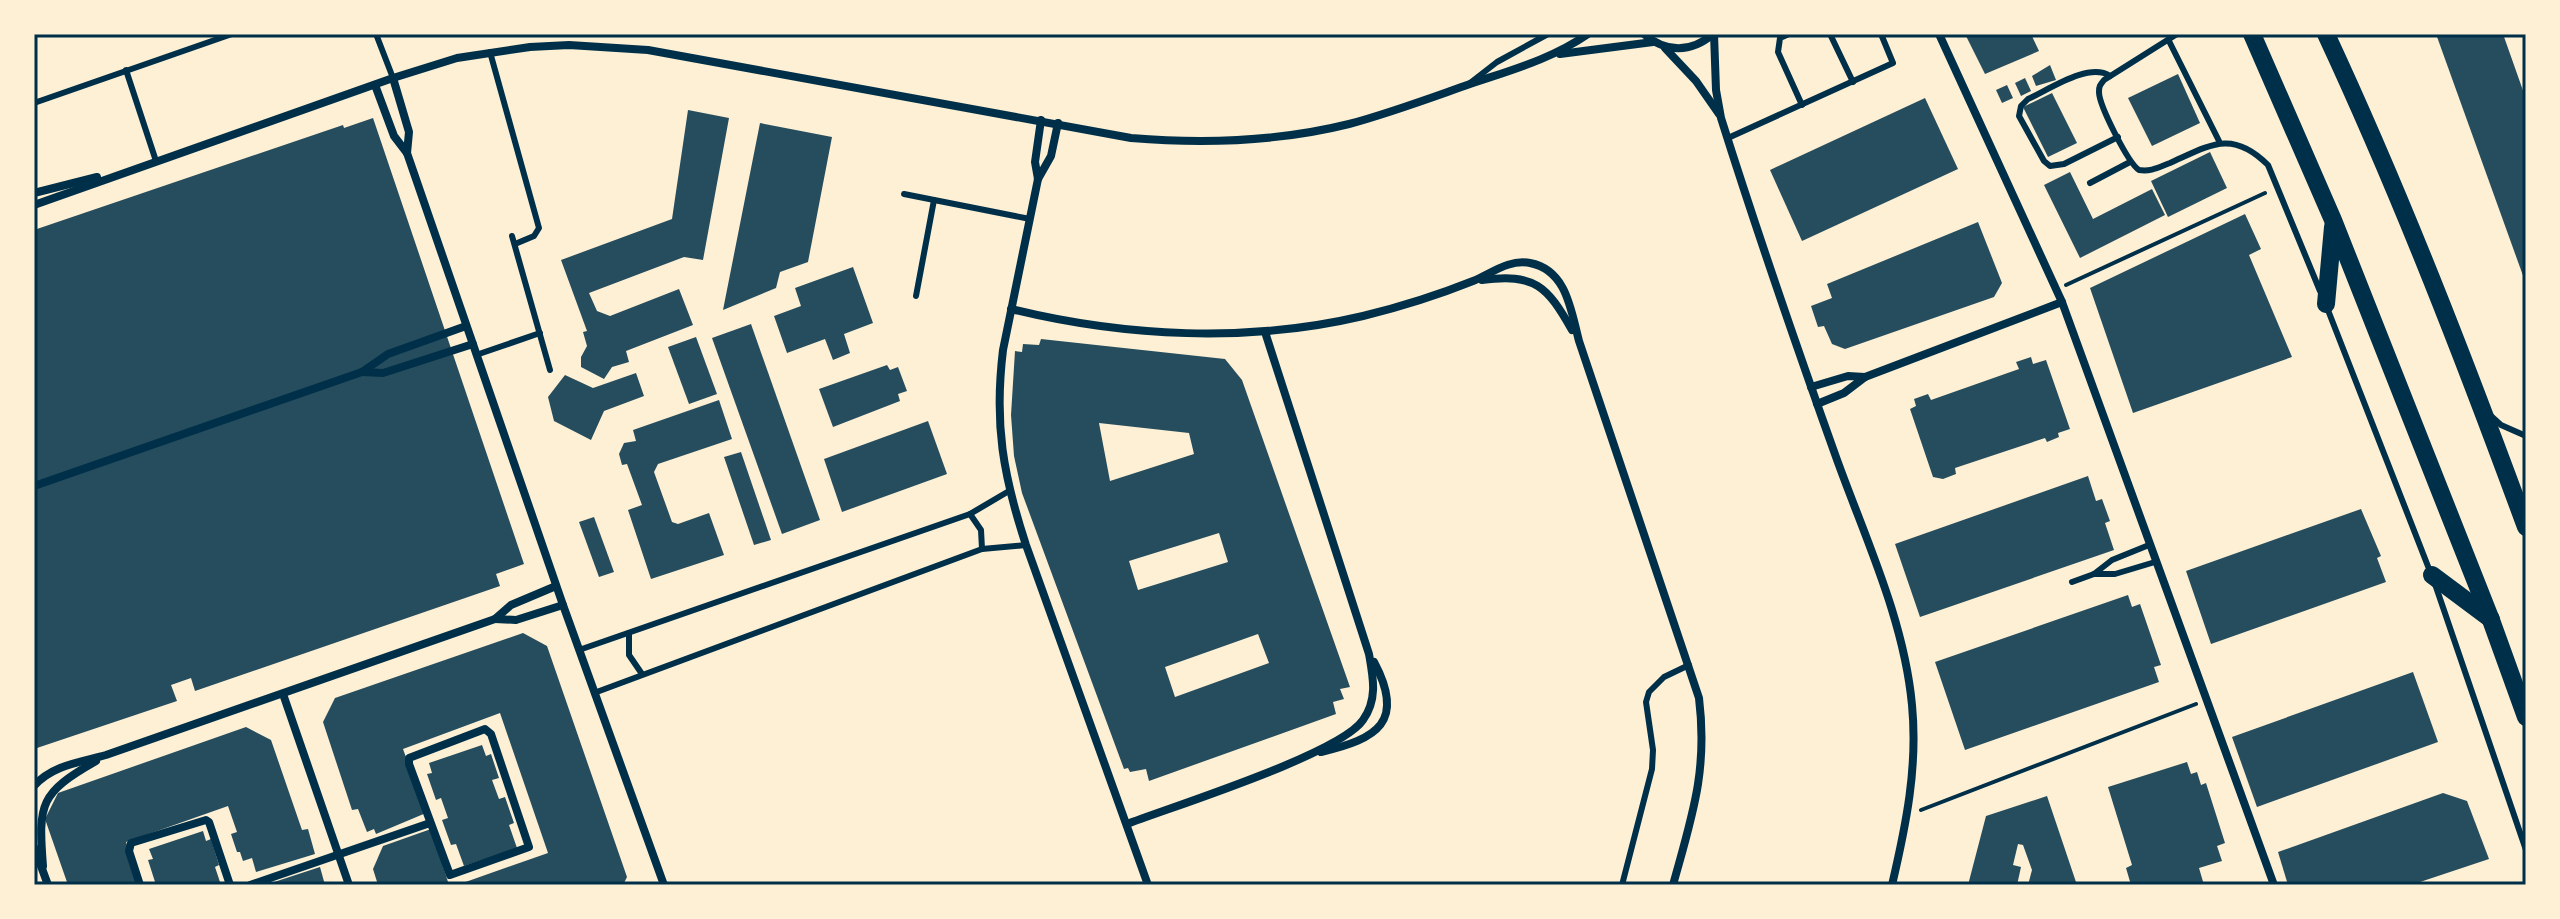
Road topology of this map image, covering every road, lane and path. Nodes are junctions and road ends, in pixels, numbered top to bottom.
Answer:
1 (232, 34) edge
2 (376, 34) edge
3 (1548, 34) edge
4 (1588, 34) edge
5 (1644, 34) edge
6 (1713, 34) edge
7 (1789, 34) edge
8 (1830, 34) edge
9 (1881, 34) edge
10 (1939, 34) edge
11 (2177, 34) edge
12 (2252, 34) edge
13 (2326, 34) edge
14 (2169, 41) junction
15 (1653, 42) junction
16 (1665, 48) junction
17 (490, 52) junction
18 (1555, 54) junction
19 (126, 70) junction
20 (2110, 76) junction
21 (393, 78) junction
22 (1853, 82) junction
23 (1469, 84) junction
24 (375, 85) junction
25 (34, 103) edge
26 (1802, 105) junction
27 (1721, 118) junction
28 (1041, 120) junction
29 (1058, 123) junction
30 (2118, 137) junction
31 (1728, 138) junction
32 (2219, 141) junction
33 (407, 153) junction
34 (156, 161) junction
35 (2130, 162) junction
36 (140, 167) junction
37 (1038, 179) junction
38 (2090, 183) dead end
39 (2278, 187) junction
40 (34, 193) edge
41 (904, 194) dead end
42 (934, 200) junction
43 (34, 205) edge
44 (1030, 219) junction
45 (2333, 220) junction
46 (1475, 281) junction
47 (2056, 290) junction
48 (916, 296) dead end
49 (2062, 302) junction
50 (2326, 304) junction
51 (1011, 309) junction
52 (466, 326) junction
53 (1265, 332) junction
54 (540, 333) junction
55 (1579, 341) junction
56 (473, 344) junction
57 (476, 355) junction
58 (550, 370) dead end
59 (362, 372) junction
60 (1865, 377) junction
61 (1811, 387) junction
62 (1817, 404) junction
63 (2483, 410) junction
64 (2526, 436) edge
65 (34, 486) edge
66 (1009, 491) junction
67 (970, 514) junction
68 (2526, 527) edge
69 (1026, 545) junction
70 (2149, 545) junction
71 (982, 549) junction
72 (2155, 562) junction
73 (2094, 574) junction
74 (2432, 575) junction
75 (2072, 582) dead end
76 (556, 586) junction
77 (563, 605) junction
78 (495, 619) junction
79 (2491, 620) junction
80 (629, 633) junction
81 (579, 650) junction
82 (1369, 654) junction
83 (1689, 665) junction
84 (642, 674) junction
85 (594, 693) junction
86 (283, 694) junction
87 (2206, 701) junction
88 (2526, 717) edge
89 (106, 755) junction
90 (1309, 755) junction
91 (34, 786) edge
92 (1908, 815) junction
93 (430, 823) junction
94 (1127, 824) junction
95 (34, 847) edge
96 (2526, 850) edge
97 (338, 855) junction
98 (43, 866) junction
99 (48, 885) edge
100 (140, 885) edge
101 (230, 885) edge
102 (250, 885) edge
103 (349, 885) edge
104 (664, 885) edge
105 (1148, 885) edge
106 (1622, 885) edge
107 (1673, 885) edge
108 (1892, 885) edge
109 (2274, 885) edge

1 - 19 lane
2 - 21 lane
3 - 23 lane
4 - 18 street
5 - 15 street
6 - 16 street
6 - 27 street
7 - 26 lane
8 - 22 lane
9 - 22 lane
10 - 47 street
11 - 14 lane
12 - 45 main road
13 - 63 main road
14 - 20 lane
14 - 32 lane
15 - 16 street
15 - 18 street
16 - 27 street
17 - 21 street
17 - 28 street
17 - 54 lane
18 - 23 street
19 - 25 lane
19 - 34 lane
20 - 30 lane
20 - 30 lane
21 - 24 street
21 - 33 street
22 - 26 lane
23 - 29 street
24 - 33 street
24 - 34 street
26 - 31 lane
27 - 31 street
28 - 29 street
28 - 37 street
29 - 37 street
30 - 35 lane
31 - 61 street
32 - 35 lane
32 - 39 lane
33 - 52 street
34 - 36 street
35 - 38 lane
36 - 40 street
36 - 43 street
37 - 44 street
39 - 47 path
39 - 50 lane
41 - 42 lane
42 - 44 lane
42 - 48 lane
44 - 51 street
45 - 50 main road
45 - 79 main road
46 - 53 street
46 - 55 street
46 - 55 street
47 - 49 street
49 - 60 street
49 - 70 street
50 - 74 lane
51 - 53 street
51 - 66 street
52 - 56 street
52 - 59 street
53 - 82 street
54 - 57 lane
54 - 58 lane
55 - 83 street
56 - 57 street
56 - 59 street
57 - 76 street
59 - 65 street
60 - 61 street
60 - 62 street
61 - 62 street
62 - 92 street
63 - 64 lane
63 - 68 main road
66 - 67 lane
66 - 69 street
67 - 71 lane
67 - 80 lane
69 - 71 lane
69 - 94 street
70 - 72 street
70 - 73 lane
71 - 84 lane
72 - 73 lane
72 - 87 street
73 - 75 lane
74 - 79 main road
74 - 96 lane
76 - 77 street
76 - 78 street
77 - 78 street
77 - 81 street
78 - 86 street
79 - 88 main road
80 - 81 lane
80 - 84 lane
81 - 85 street
82 - 90 street
82 - 90 street
83 - 106 lane
83 - 107 street
84 - 85 lane
85 - 104 street
86 - 89 street
86 - 97 street
87 - 92 path
87 - 109 street
89 - 91 street
89 - 98 street
90 - 94 street
92 - 108 street
93 - 93 street
93 - 97 street
94 - 105 street
95 - 98 street
97 - 102 street
97 - 103 street
98 - 99 street
100 - 101 street

